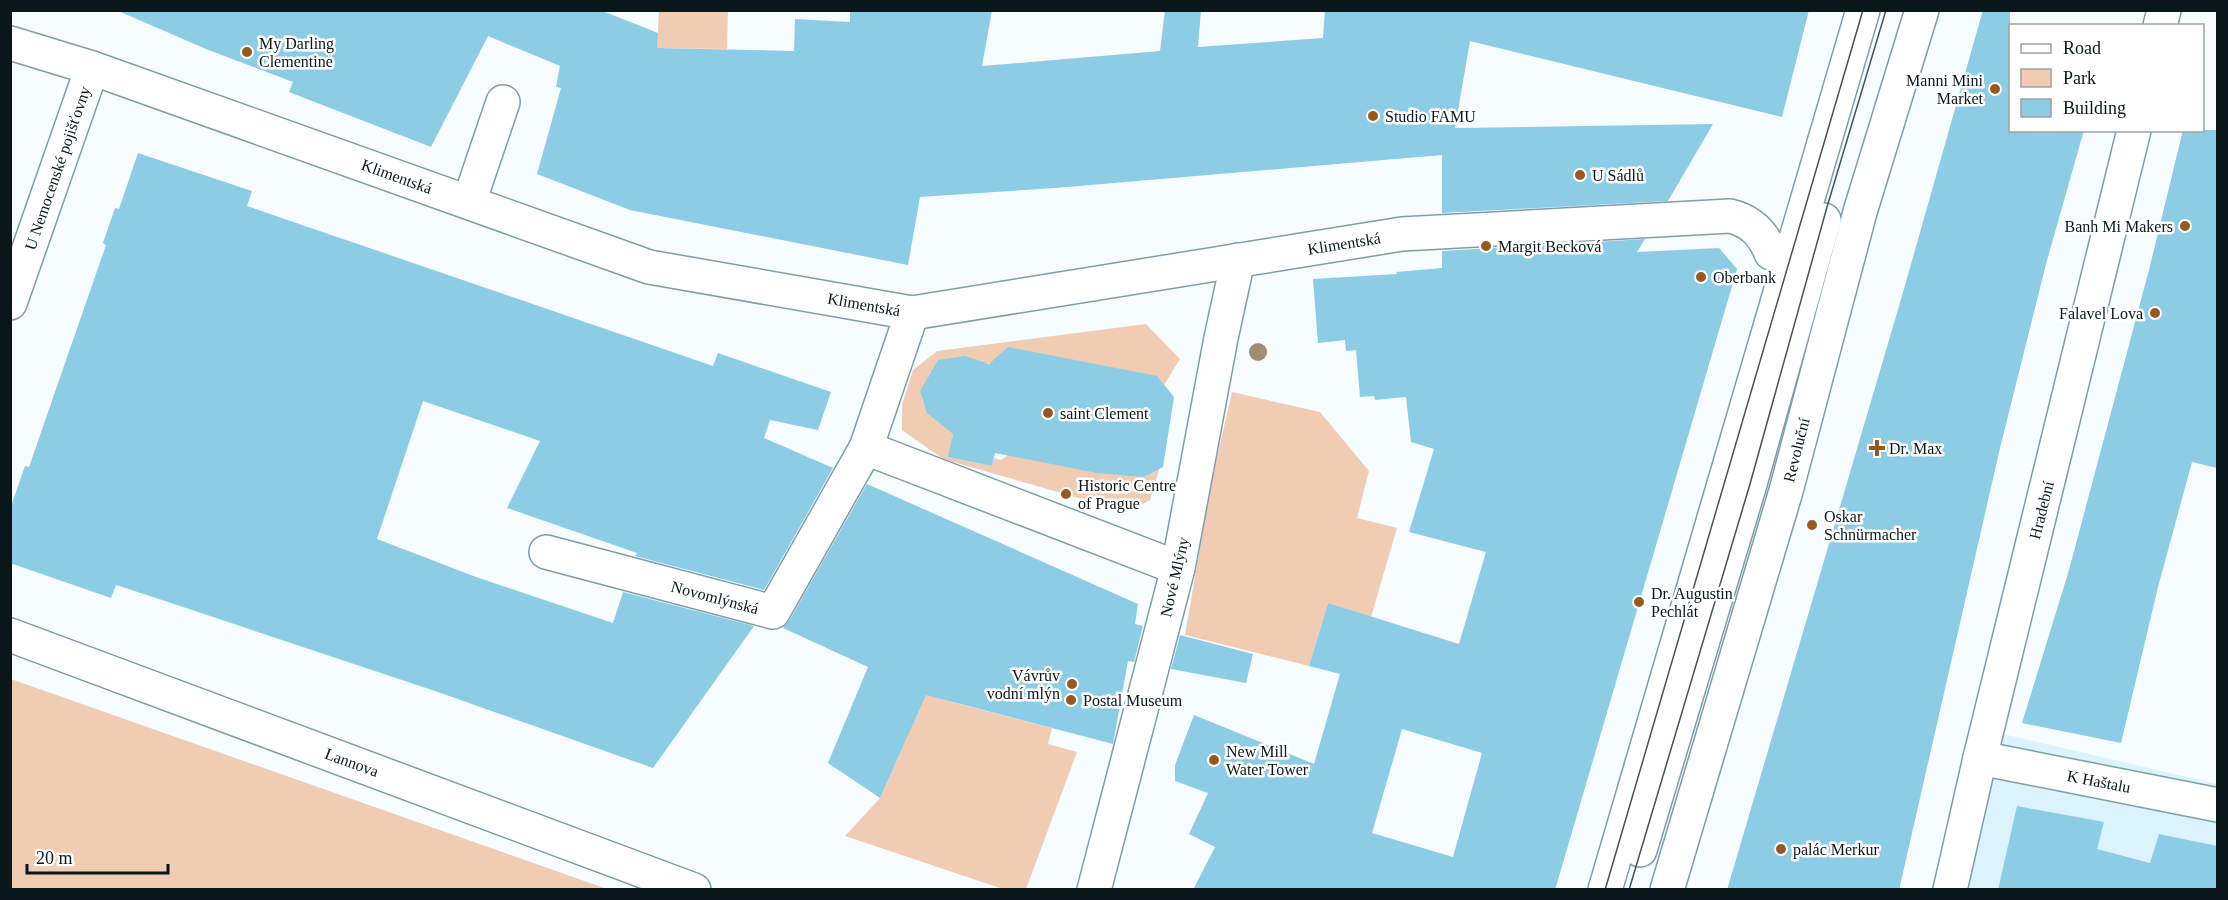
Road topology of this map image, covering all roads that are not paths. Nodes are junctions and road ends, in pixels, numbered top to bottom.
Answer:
1 (1841, 10) edge
2 (1863, 10) edge
3 (1886, 10) edge
4 (1922, 10) edge
5 (10, 43) edge
6 (92, 68) junction
7 (503, 102) dead end
8 (2134, 132) edge
9 (469, 202) junction
10 (1771, 253) junction
11 (1238, 260) junction
12 (10, 303) edge
13 (912, 313) junction
14 (866, 448) junction
15 (546, 552) dead end
16 (1178, 568) junction
17 (10, 635) edge
18 (1980, 758) junction
19 (2217, 805) edge
20 (693, 890) edge
21 (1094, 890) edge
22 (1586, 890) edge
23 (1605, 890) edge
24 (1629, 890) edge
25 (1667, 890) edge
26 (1950, 890) edge

1 - 10 street
2 - 23 street
3 - 24 street
4 - 25 street, Revoluční
5 - 6 street, Klimentská
6 - 9 street, Klimentská
6 - 12 street, U Nemocenské pojišťovny
7 - 9 street
8 - 18 street, Hradební
9 - 13 street, Klimentská
10 - 11 street, Klimentská
10 - 22 street
11 - 13 street, Klimentská
11 - 16 street, Nové Mlýny
13 - 14 street, Novomlýnská
14 - 15 street, Novomlýnská
14 - 16 street
16 - 21 street, Nové Mlýny
17 - 20 street, Lannova
18 - 19 street, K Haštalu
18 - 26 street, Hradební

